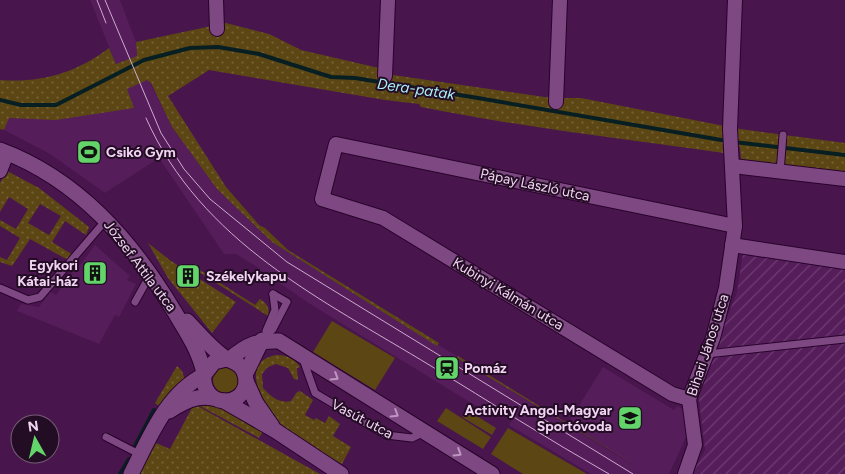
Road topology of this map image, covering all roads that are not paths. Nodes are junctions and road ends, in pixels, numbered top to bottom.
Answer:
1 (216, 0) edge
2 (388, 0) edge
3 (560, 0) edge
4 (735, 0) edge
5 (216, 28) dead end
6 (385, 76) dead end
7 (556, 102) dead end
8 (783, 135) dead end
9 (336, 144) joint
10 (4, 151) edge
11 (780, 165) junction
12 (733, 166) junction
13 (0, 171) edge
14 (845, 179) edge
15 (106, 219) junction
16 (735, 226) junction
17 (732, 245) junction
18 (845, 262) edge
19 (150, 275) junction
20 (0, 288) edge
21 (166, 297) junction
22 (135, 302) dead end
23 (845, 339) edge
24 (262, 340) junction
25 (707, 354) junction
26 (302, 357) junction
27 (229, 359) junction
28 (204, 374) junction
29 (245, 378) junction
30 (689, 399) junction
31 (219, 400) junction
32 (163, 414) junction
33 (276, 431) junction
34 (424, 432) junction
35 (106, 437) dead end
36 (140, 455) junction
37 (131, 474) edge
38 (341, 474) edge
39 (492, 474) edge
40 (685, 474) edge

1 - 5 street
2 - 6 street
3 - 7 street
4 - 12 street, Bihari János utca
8 - 11 lane
9 - 16 street, Pápay László utca
9 - 30 street, Kubinyi Kálmán utca
10 - 13 street
10 - 15 main road, József Attila utca
11 - 12 street
11 - 14 street
12 - 16 street, Bihari János utca
15 - 19 main road, József Attila utca
15 - 20 lane
16 - 17 street, Bihari János utca
17 - 18 street
17 - 25 street, Bihari János utca
19 - 21 main road, József Attila utca
19 - 22 lane
21 - 27 main road
21 - 28 main road, József Attila utca
23 - 25 lane
24 - 24 lane
24 - 26 main road, Vasút utca
24 - 27 main road
24 - 29 main road
25 - 30 street, Bihari János utca
26 -> 34 main road, Vasút utca
26 - 34 lane, Vasút utca
27 - 28 main road
27 - 29 main road
28 - 31 main road
28 - 32 main road
29 - 31 main road
29 - 33 main road
30 - 40 street, Bihari János utca
31 - 32 main road
31 - 33 main road
32 - 36 main road
33 - 38 main road
34 -> 39 main road
35 - 36 lane
36 - 37 main road

